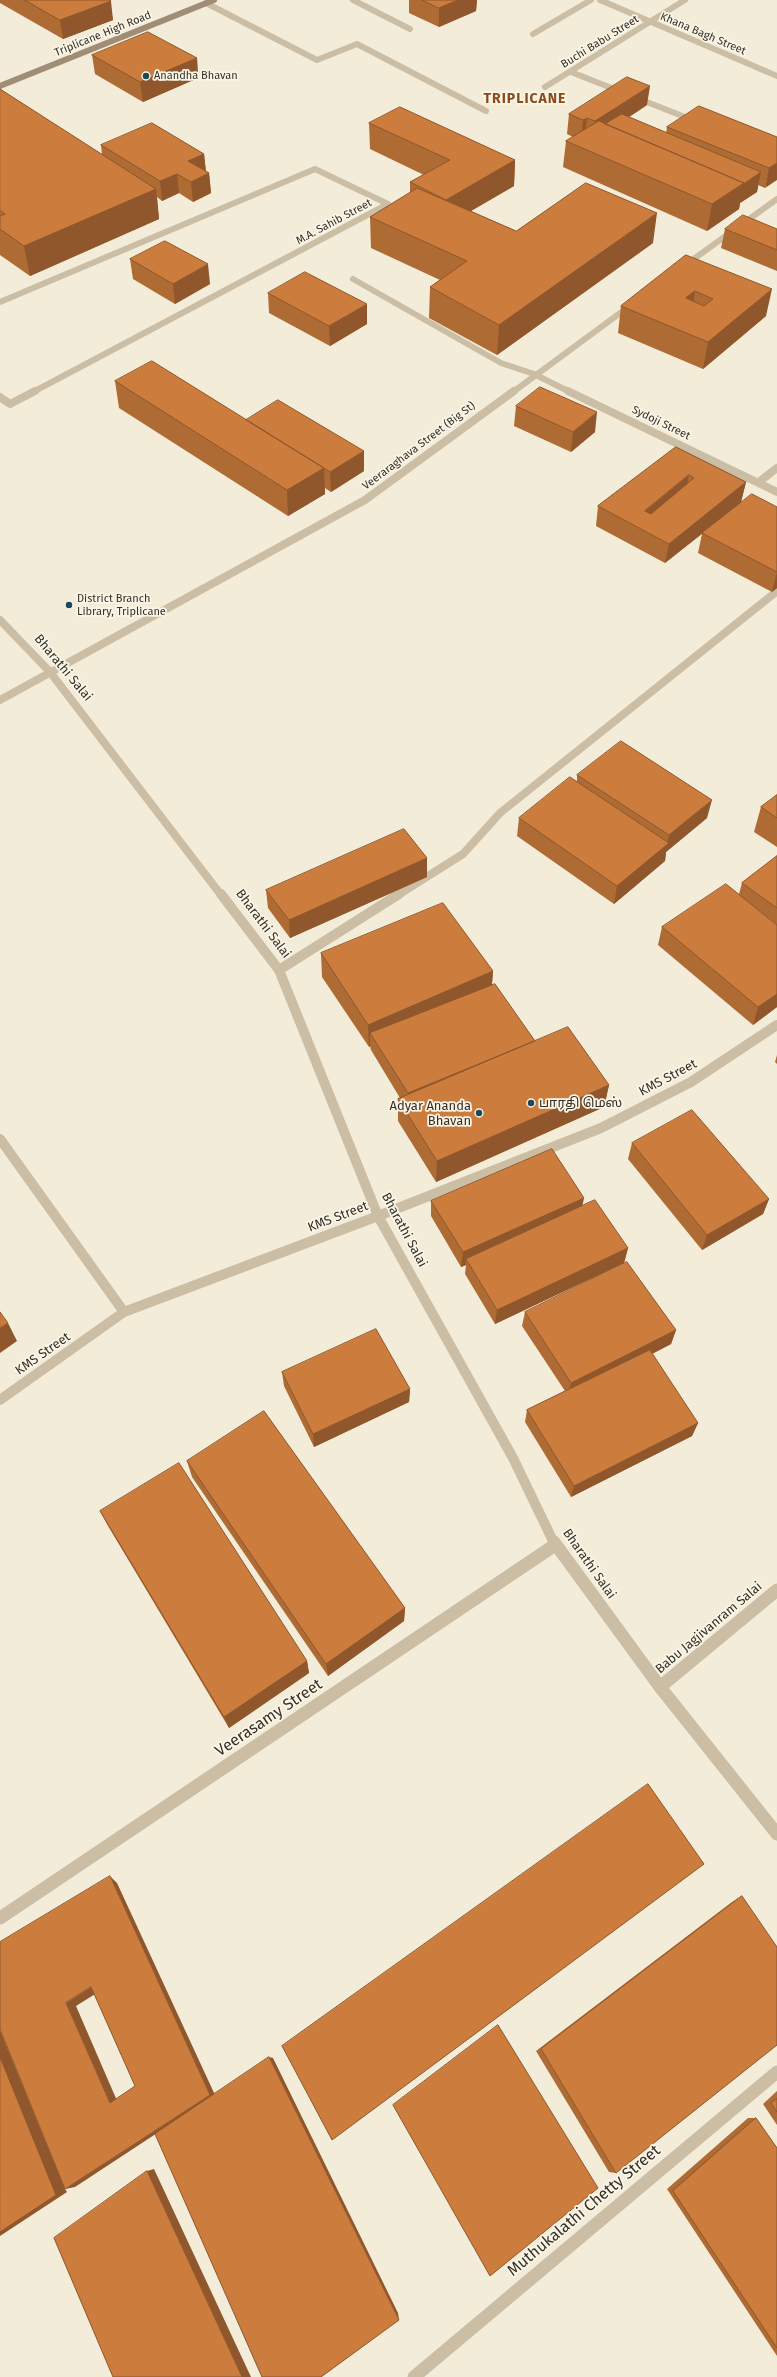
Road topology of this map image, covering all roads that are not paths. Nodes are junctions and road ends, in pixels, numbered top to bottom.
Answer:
1 (214, 0) edge
2 (353, 0) edge
3 (591, 0) edge
4 (600, 0) edge
5 (685, 0) edge
6 (206, 3) junction
7 (649, 22) junction
8 (410, 29) dead end
9 (533, 34) dead end
10 (571, 72) junction
11 (777, 76) edge
12 (0, 86) edge
13 (545, 87) dead end
14 (486, 111) dead end
15 (703, 124) edge
16 (777, 199) edge
17 (675, 272) edge
18 (353, 279) dead end
19 (637, 300) edge
20 (0, 302) edge
21 (534, 374) junction
22 (0, 396) edge
23 (777, 468) edge
24 (759, 482) junction
25 (777, 492) edge
26 (777, 591) edge
27 (0, 620) edge
28 (50, 672) junction
29 (0, 700) edge
30 (279, 970) junction
31 (777, 1025) edge
32 (0, 1139) edge
33 (378, 1216) junction
34 (124, 1312) junction
35 (0, 1400) edge
36 (555, 1545) junction
37 (777, 1590) edge
38 (660, 1687) junction
39 (777, 1834) edge
40 (0, 1918) edge
41 (777, 2072) edge
42 (414, 2377) edge

1 - 6 main road, Triplicane High Road
2 - 8 street
3 - 9 street
4 - 7 street, Khana Bagh Street
5 - 7 street, Buchi Babu Street
6 - 12 main road, Triplicane High Road
6 - 14 street
7 - 10 street, Buchi Babu Street
7 - 11 street, Khana Bagh Street
10 - 13 street, Buchi Babu Street
10 - 15 street
16 - 17 street
18 - 21 street, Sydoji Street
19 - 21 street, Veeraraghava Street (Big St)
20 - 22 street, M.A. Sahib Street
21 - 24 street, Sydoji Street
21 - 28 street, Veeraraghava Street (Big St)
23 - 24 street
24 - 25 street, Sydoji Street
26 - 30 street
27 - 28 street, Bharathi Salai
28 - 29 street, Veeraraghava Street (Big St)
28 - 30 street, Bharathi Salai
30 - 33 street, Bharathi Salai
31 - 33 street, KMS Street
32 - 34 street
33 - 34 street, KMS Street
33 - 36 street, Bharathi Salai
34 - 35 street, KMS Street
36 - 38 street, Bharathi Salai
36 - 40 street, Veerasamy Street
37 - 38 street, Babu Jagjivanram Salai
38 - 39 street, Bharathi Salai
41 - 42 street, Muthukalathi Chetty Street

